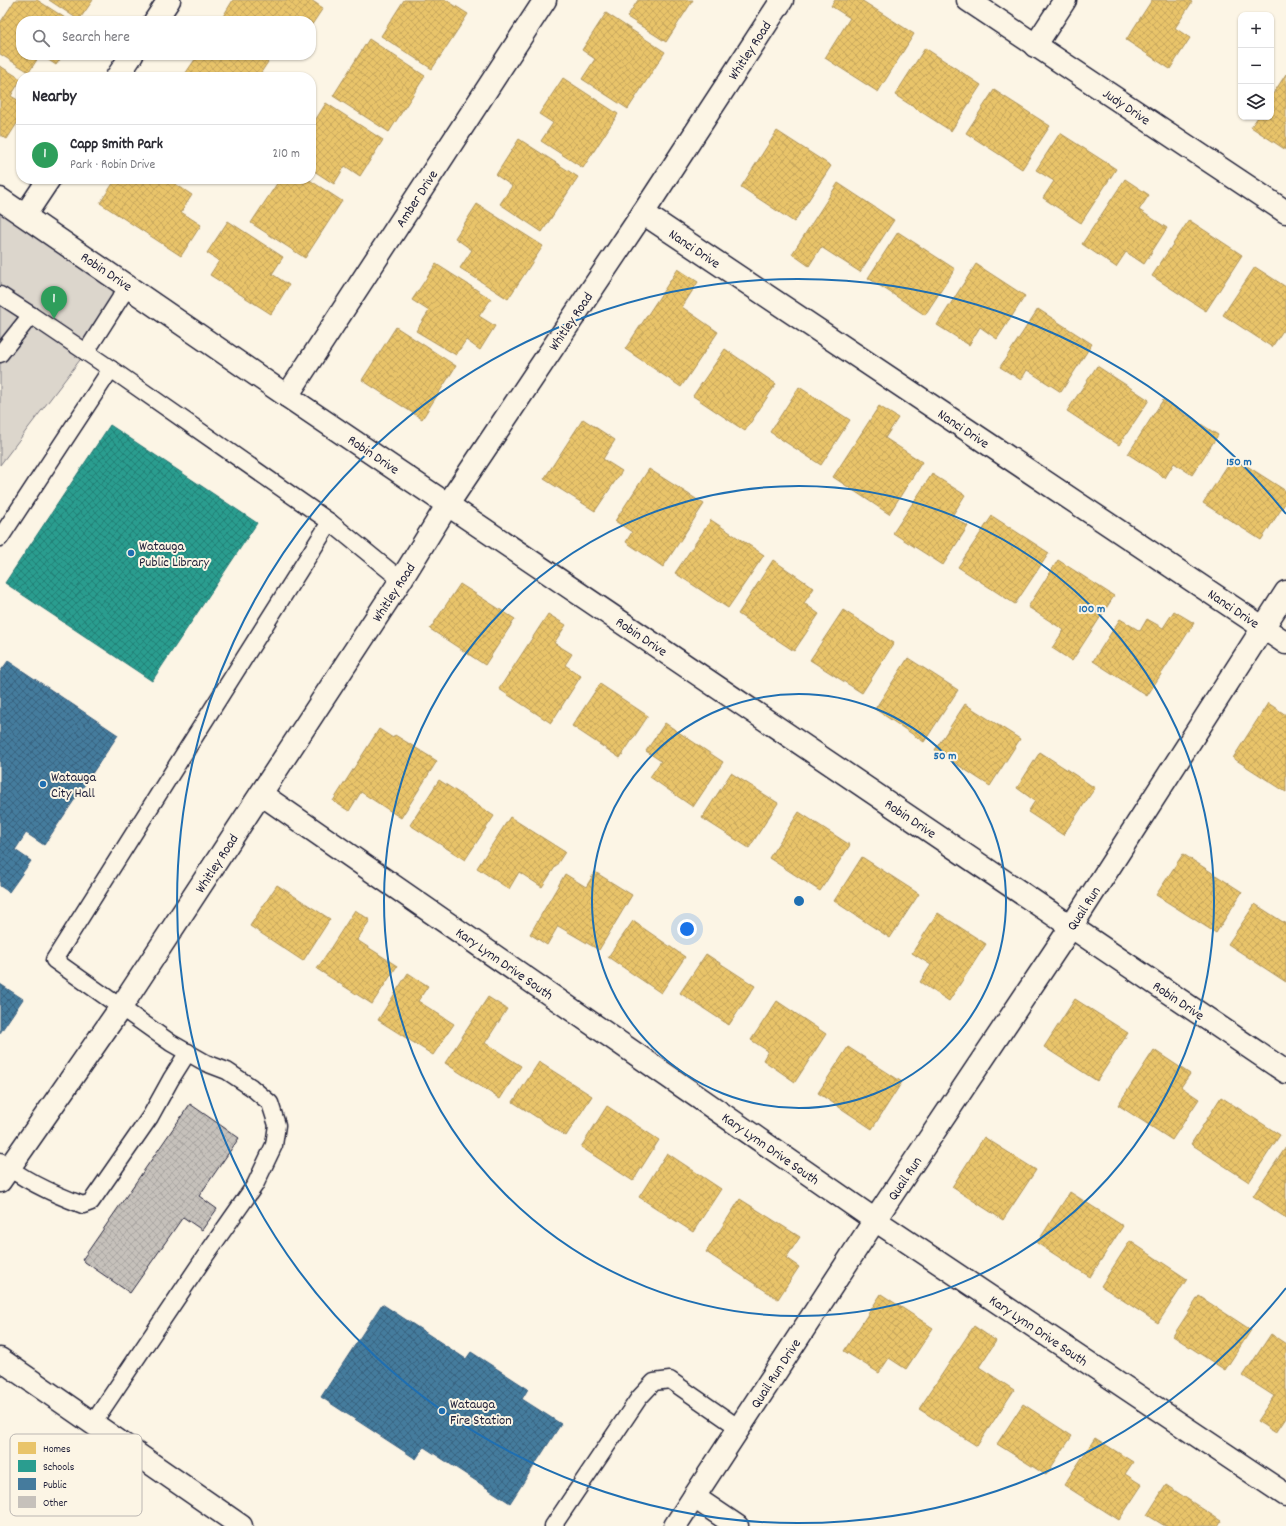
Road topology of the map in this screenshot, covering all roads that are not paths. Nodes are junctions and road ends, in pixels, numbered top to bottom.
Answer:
1 (168, 0) edge
2 (545, 0) edge
3 (782, 0) edge
4 (968, 0) edge
5 (1065, 0) edge
6 (157, 16) edge
7 (1035, 46) junction
8 (129, 60) edge
9 (120, 72) edge
10 (46, 184) edge
11 (0, 198) edge
12 (1286, 212) edge
13 (642, 213) junction
14 (25, 215) junction
15 (128, 286) junction
16 (0, 295) edge
17 (31, 316) junction
18 (86, 352) junction
19 (0, 354) edge
20 (111, 369) junction
21 (287, 396) junction
22 (448, 504) junction
23 (330, 522) junction
24 (0, 538) edge
25 (401, 580) junction
26 (1286, 592) edge
27 (1263, 627) junction
28 (1286, 643) edge
29 (261, 794) junction
30 (1071, 927) junction
31 (121, 1007) junction
32 (188, 1052) junction
33 (1286, 1072) edge
34 (3, 1170) edge
35 (875, 1220) junction
36 (0, 1359) edge
37 (92, 1423) junction
38 (739, 1428) junction
39 (108, 1434) edge
40 (142, 1458) edge
41 (1286, 1495) edge
42 (694, 1497) junction
43 (241, 1526) edge
44 (553, 1526) edge
45 (675, 1526) edge
46 (737, 1526) edge

1 - 6 street
2 - 21 street, Amber Drive
3 - 13 street, Whitley Road
4 - 7 street, Judy Drive
5 - 7 street
7 - 12 street, Judy Drive
8 - 9 street
10 - 14 street
11 - 14 street, Robin Drive
13 - 22 street, Whitley Road
13 - 27 street, Nanci Drive
14 - 15 street, Robin Drive
15 - 18 lane
15 - 21 street, Robin Drive
16 - 17 lane
17 - 18 lane
17 - 19 lane
18 - 20 lane
20 - 23 lane
20 - 24 lane
21 - 22 street, Robin Drive
22 - 25 street, Whitley Road
22 - 30 street, Robin Drive
23 - 25 lane
23 - 31 lane
25 - 29 street, Whitley Road
26 - 27 street, Quail Run
27 - 28 street, Nanci Drive
27 - 30 street, Quail Run
29 - 31 street, Whitley Road
29 - 35 street, Kary Lynn Drive South
30 - 33 street, Robin Drive
30 - 35 street, Quail Run
31 - 32 lane
31 - 34 street, Whitley Road
32 - 34 lane
32 - 37 lane
35 - 38 street, Quail Run Drive
35 - 41 street, Kary Lynn Drive South
36 - 37 street
37 - 39 street
38 - 42 street, Quail Run Drive
38 - 44 lane
40 - 43 street
42 - 45 street, Quail Run Drive
42 - 46 street

